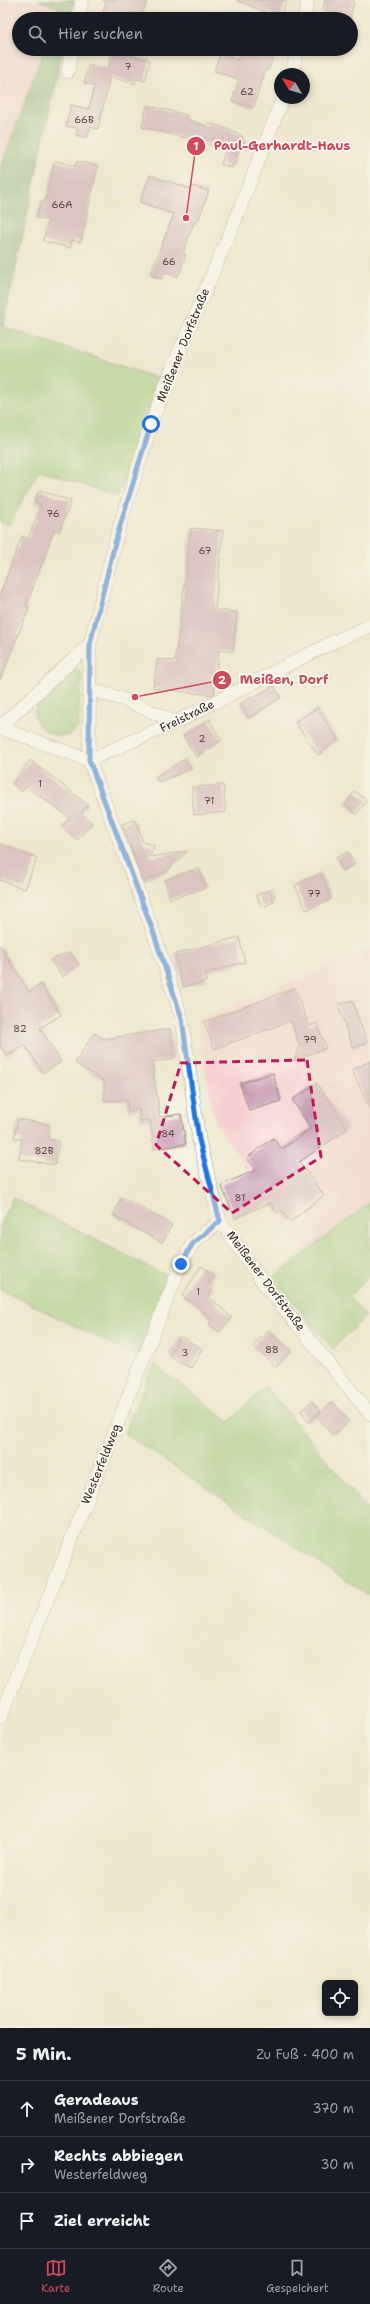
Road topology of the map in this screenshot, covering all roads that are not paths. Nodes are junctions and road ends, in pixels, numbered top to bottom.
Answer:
1 (82, 0) edge
2 (308, 0) edge
3 (79, 12) edge
4 (305, 12) edge
5 (71, 56) edge
6 (296, 56) edge
7 (293, 68) edge
8 (68, 72) dead end
9 (281, 104) edge
10 (370, 626) edge
11 (90, 644) junction
12 (89, 689) junction
13 (176, 722) junction
14 (0, 727) edge
15 (89, 760) junction
16 (220, 1221) junction
17 (370, 1414) edge
18 (0, 1719) edge

1 - 3 street
2 - 4 street
5 - 8 street
6 - 7 street
9 - 11 street, Meißener Dorfstraße
10 - 13 street, Freistraße
11 - 12 street, Meißener Dorfstraße
11 - 14 street
12 - 13 street
12 - 15 street, Meißener Dorfstraße
13 - 15 street, Freistraße
14 - 15 street
15 - 16 street, Meißener Dorfstraße
16 - 17 street, Meißener Dorfstraße
16 - 18 street, Westerfeldweg

